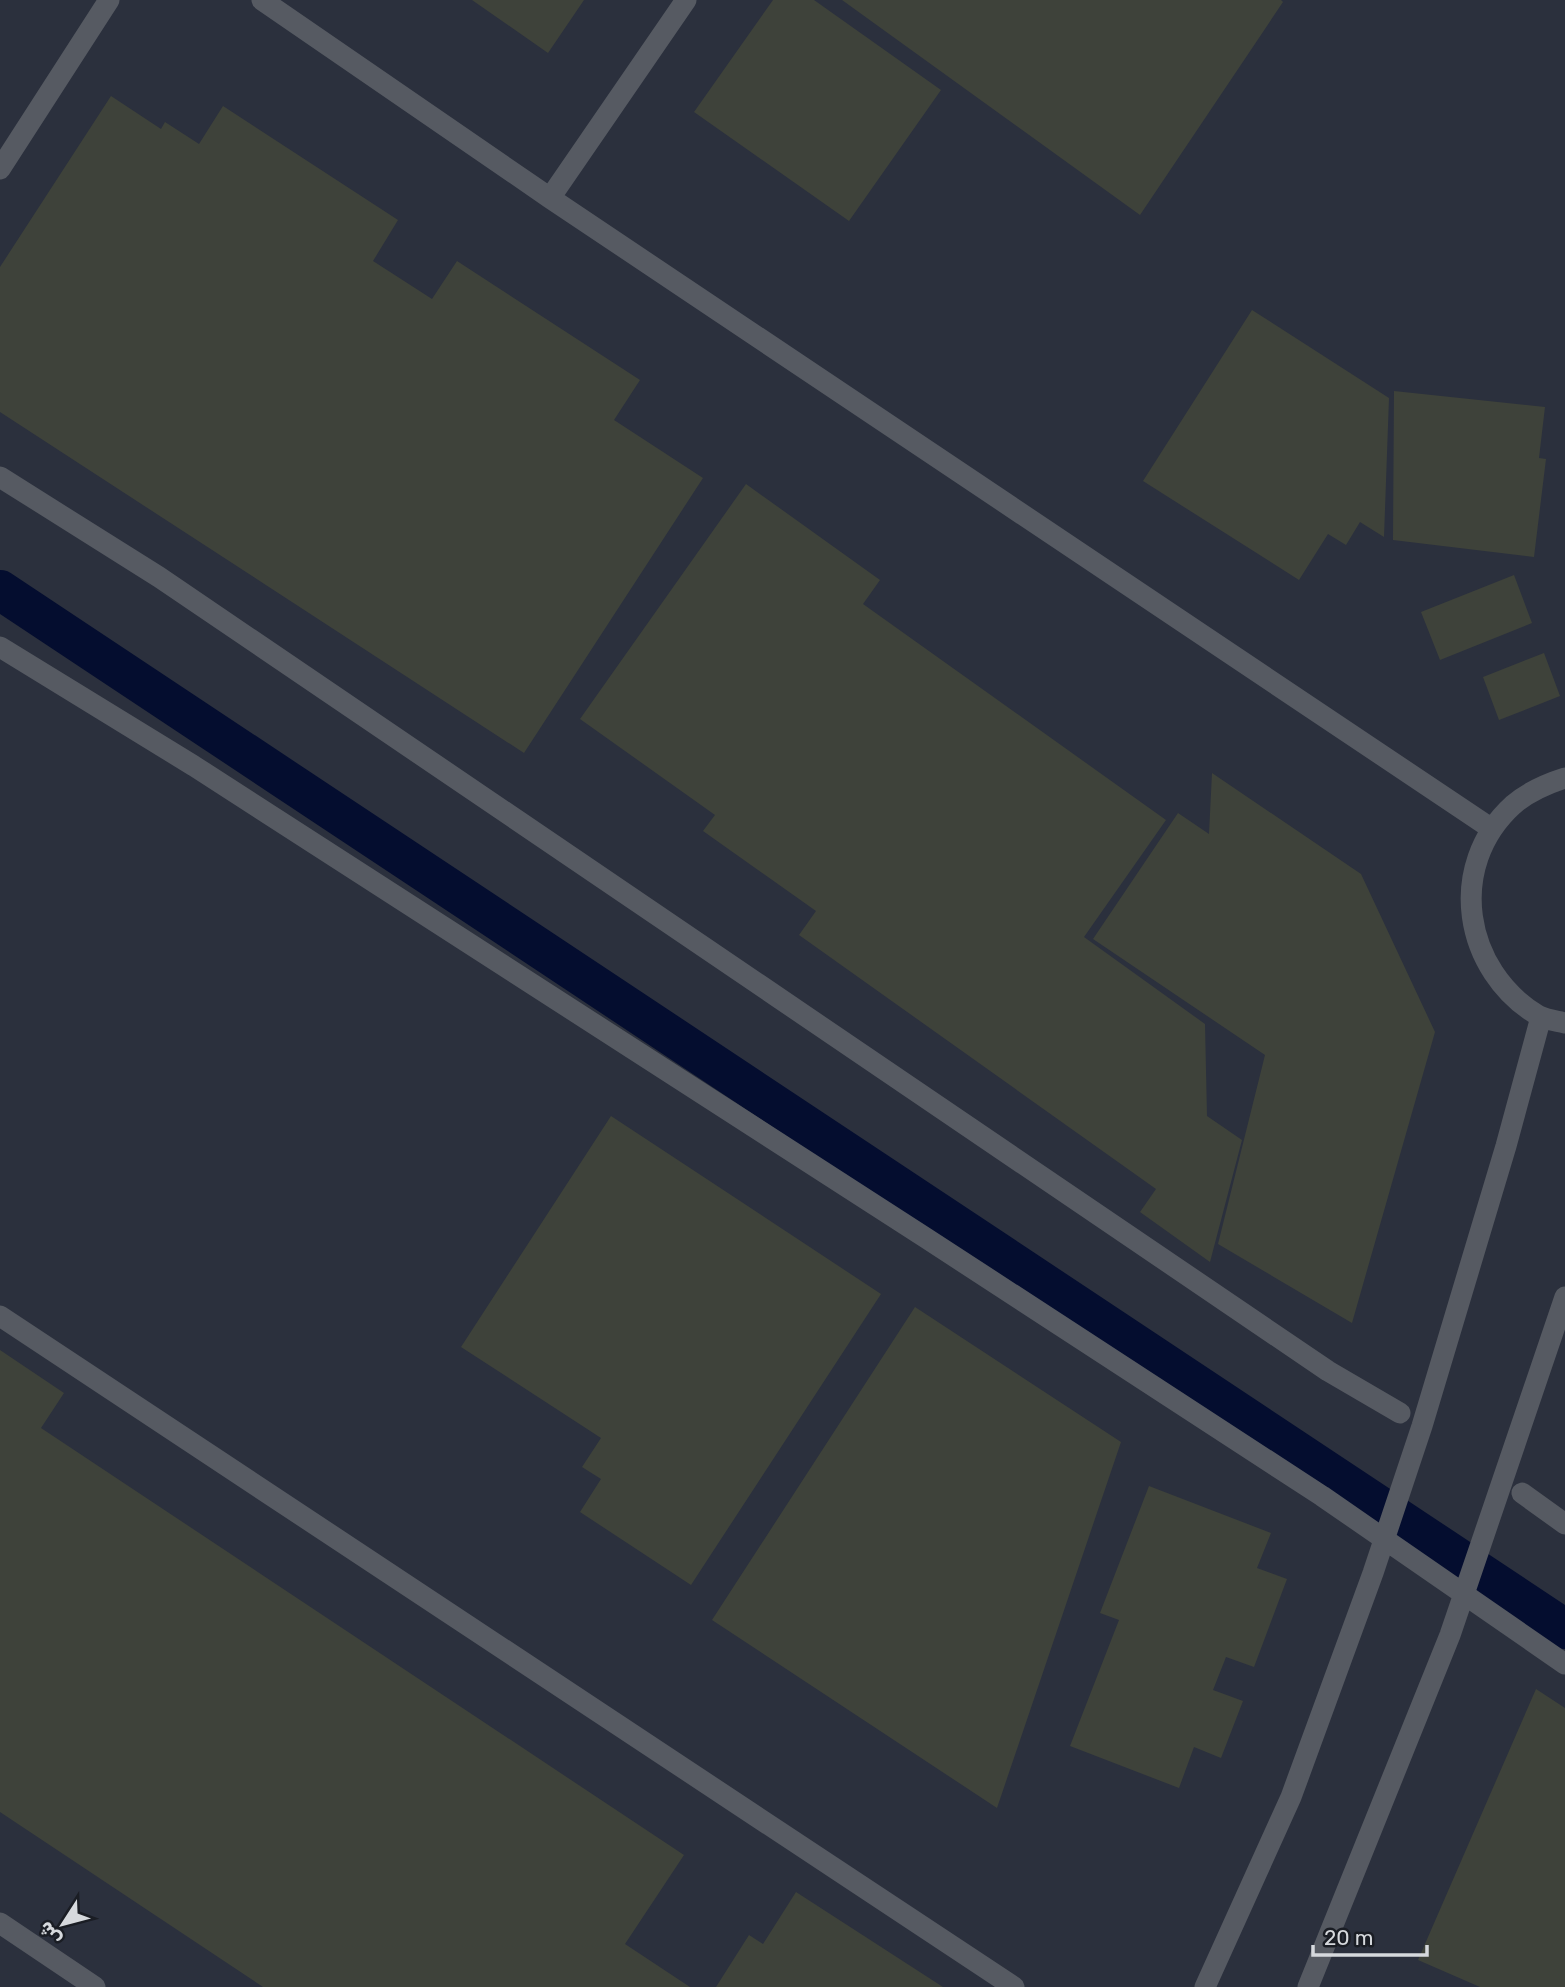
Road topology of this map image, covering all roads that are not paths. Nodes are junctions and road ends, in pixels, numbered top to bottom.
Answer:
1 (109, 0) edge
2 (262, 0) edge
3 (686, 0) edge
4 (0, 169) edge
5 (550, 198) junction
6 (0, 477) edge
7 (0, 647) edge
8 (1565, 778) edge
9 (1492, 829) junction
10 (1541, 1017) junction
11 (1565, 1023) edge
12 (1565, 1297) edge
13 (0, 1316) edge
14 (1400, 1413) dead end
15 (1522, 1493) dead end
16 (1565, 1524) edge
17 (1565, 1664) edge
18 (0, 1923) edge
19 (95, 1987) edge
20 (1014, 1987) edge
21 (1205, 1987) edge
22 (1308, 1987) edge

1 - 4 street
2 - 5 street
3 - 5 street
5 - 9 street
6 - 14 street
7 - 17 street
8 - 9 street
9 - 10 street
10 - 11 street
10 - 21 street
12 - 22 street
13 - 20 street
15 - 16 street
18 - 19 street

